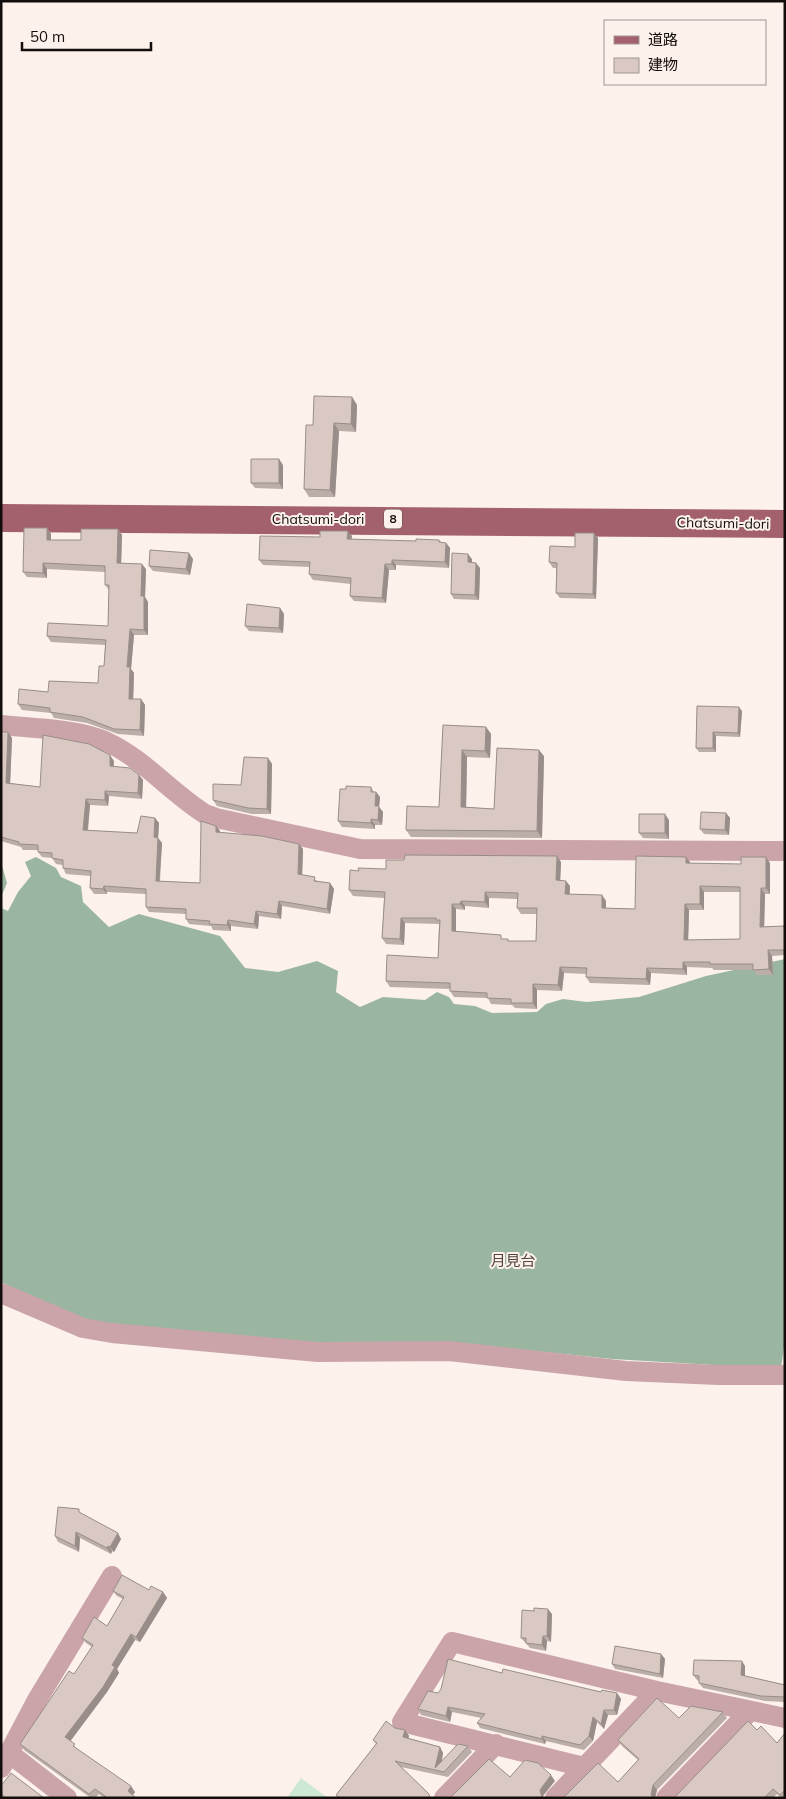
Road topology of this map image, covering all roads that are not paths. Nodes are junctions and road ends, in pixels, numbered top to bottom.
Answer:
1 (1, 518) edge
2 (785, 524) edge
3 (1, 724) edge
4 (785, 851) edge
5 (1, 1293) edge
6 (785, 1375) edge
7 (112, 1576) dead end
8 (657, 1692) junction
9 (749, 1712) junction
10 (785, 1718) edge
11 (496, 1744) junction
12 (5, 1761) edge
13 (584, 1767) junction
14 (67, 1798) edge
15 (444, 1798) edge
16 (556, 1798) edge
17 (666, 1798) edge

1 - 2 main road, Chatsumi-dori / 8
3 - 4 street
5 - 6 street
7 - 12 street
8 - 9 street
8 - 11 street
8 - 13 street
9 - 10 street
9 - 17 street
11 - 13 street
11 - 15 street
12 - 14 street
13 - 16 street

